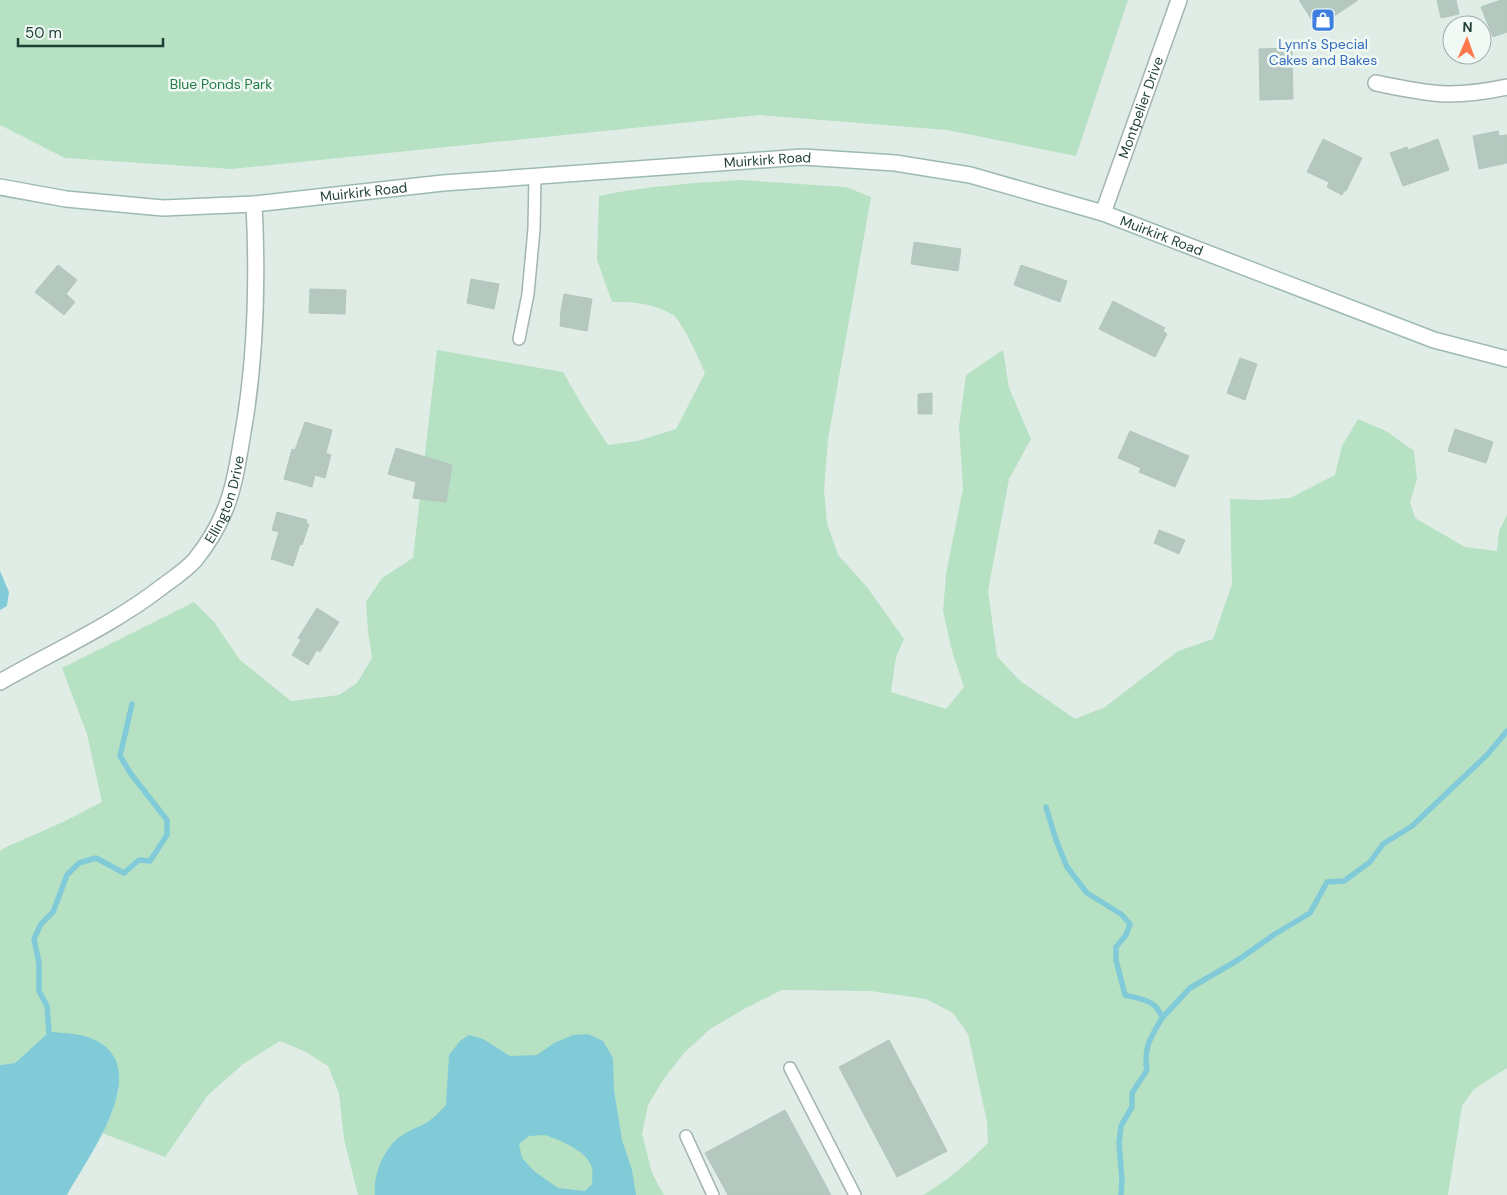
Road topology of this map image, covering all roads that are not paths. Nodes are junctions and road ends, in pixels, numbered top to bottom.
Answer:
1 (1178, 0) edge
2 (1376, 83) dead end
3 (1507, 86) edge
4 (535, 176) junction
5 (0, 187) edge
6 (254, 204) junction
7 (1103, 214) junction
8 (519, 339) dead end
9 (1507, 359) edge
10 (0, 682) edge
11 (790, 1068) dead end
12 (686, 1136) dead end
13 (713, 1195) edge
14 (855, 1195) edge

1 - 7 main road, Montpelier Drive
2 - 3 main road
4 - 6 main road, Muirkirk Road
4 - 7 main road, Muirkirk Road
4 - 8 lane
5 - 6 main road, Muirkirk Road
6 - 10 main road, Ellington Drive
7 - 9 main road, Muirkirk Road
11 - 14 lane
12 - 13 lane

